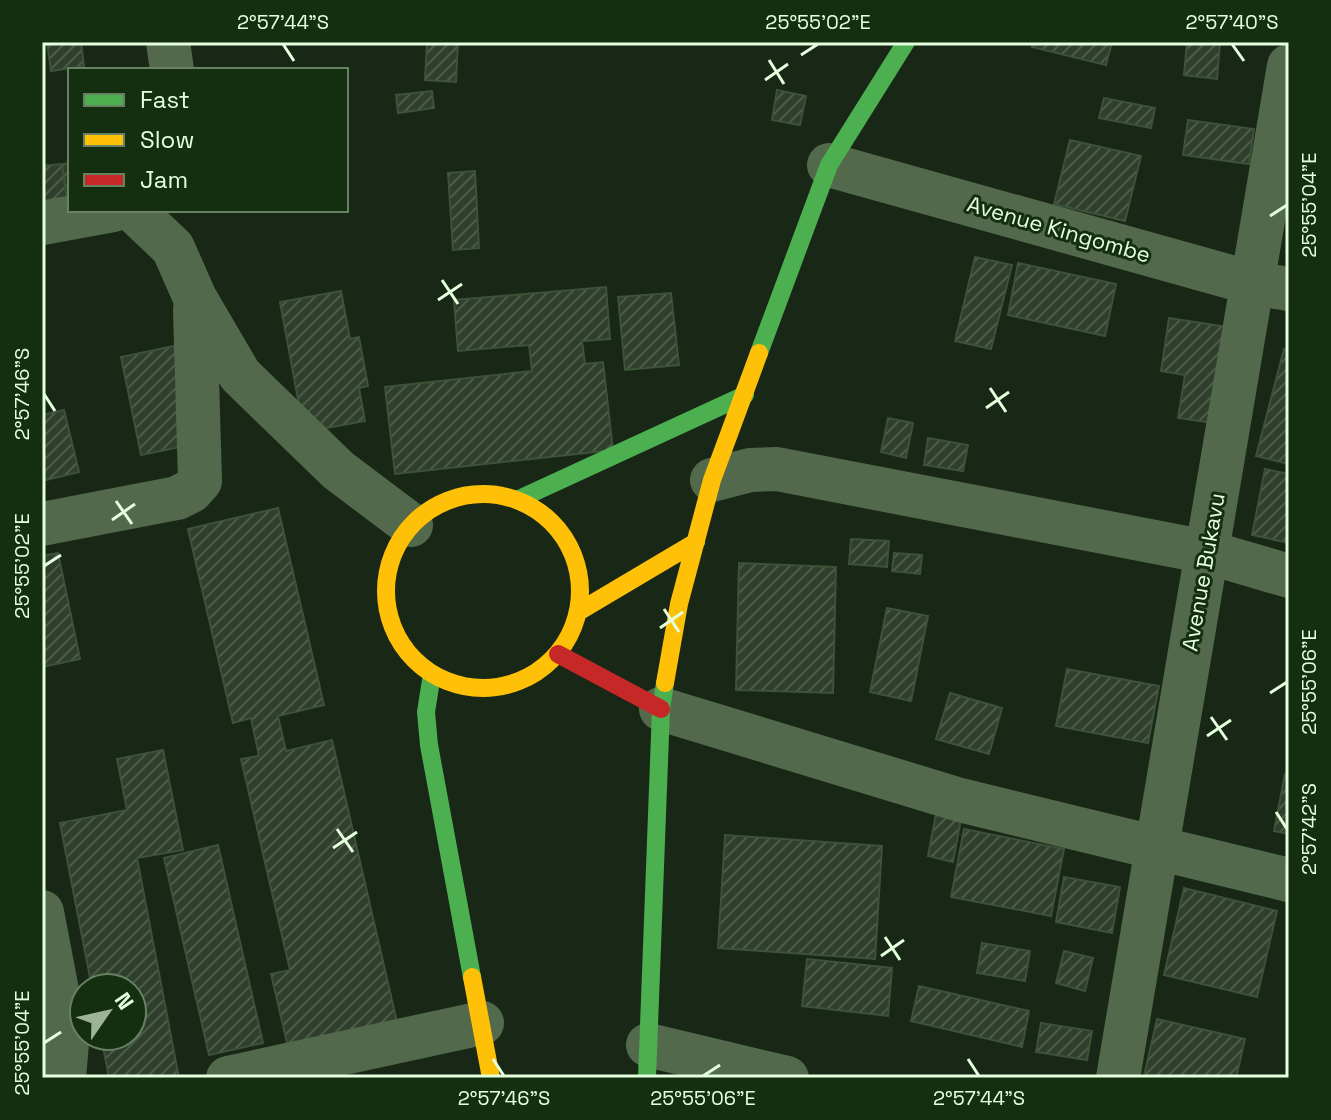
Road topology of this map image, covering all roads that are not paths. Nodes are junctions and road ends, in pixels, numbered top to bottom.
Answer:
1 (168, 42) edge
2 (906, 42) edge
3 (1289, 66) edge
4 (172, 68) edge
5 (829, 165) junction
6 (102, 212) edge
7 (137, 212) edge
8 (42, 223) edge
9 (173, 229) edge
10 (1271, 286) edge
11 (195, 298) junction
12 (745, 395) junction
13 (712, 480) junction
14 (517, 500) junction
15 (42, 524) edge
16 (411, 525) junction
17 (696, 542) junction
18 (1207, 552) junction
19 (1289, 576) edge
20 (578, 612) junction
21 (558, 654) junction
22 (432, 674) junction
23 (661, 709) junction
24 (1157, 848) junction
25 (1289, 880) edge
26 (42, 912) edge
27 (482, 1023) junction
28 (647, 1062) edge
29 (64, 1078) edge
30 (228, 1078) edge
31 (491, 1078) edge
32 (787, 1078) edge
33 (1118, 1078) edge

1 - 4 street
2 - 5 street
3 - 10 street, Avenue Bukavu
5 - 10 street, Avenue Kingombe
5 - 12 street
6 - 8 street
7 - 9 street
9 - 11 street
10 - 18 street, Avenue Bukavu
11 - 15 street
11 - 16 street
12 - 13 street
12 - 14 street
13 - 17 street
13 - 18 street
14 - 16 street
14 - 20 street
16 - 22 street
17 - 20 street
17 - 23 street
18 - 19 street
18 - 24 street, Avenue Bukavu
20 - 21 street
21 - 22 street
21 - 23 street
22 - 27 street
23 - 24 street
23 - 28 street
24 - 25 street
24 - 33 street, Avenue Bukavu
26 - 29 street
27 - 30 street
27 - 31 street
28 - 32 street

